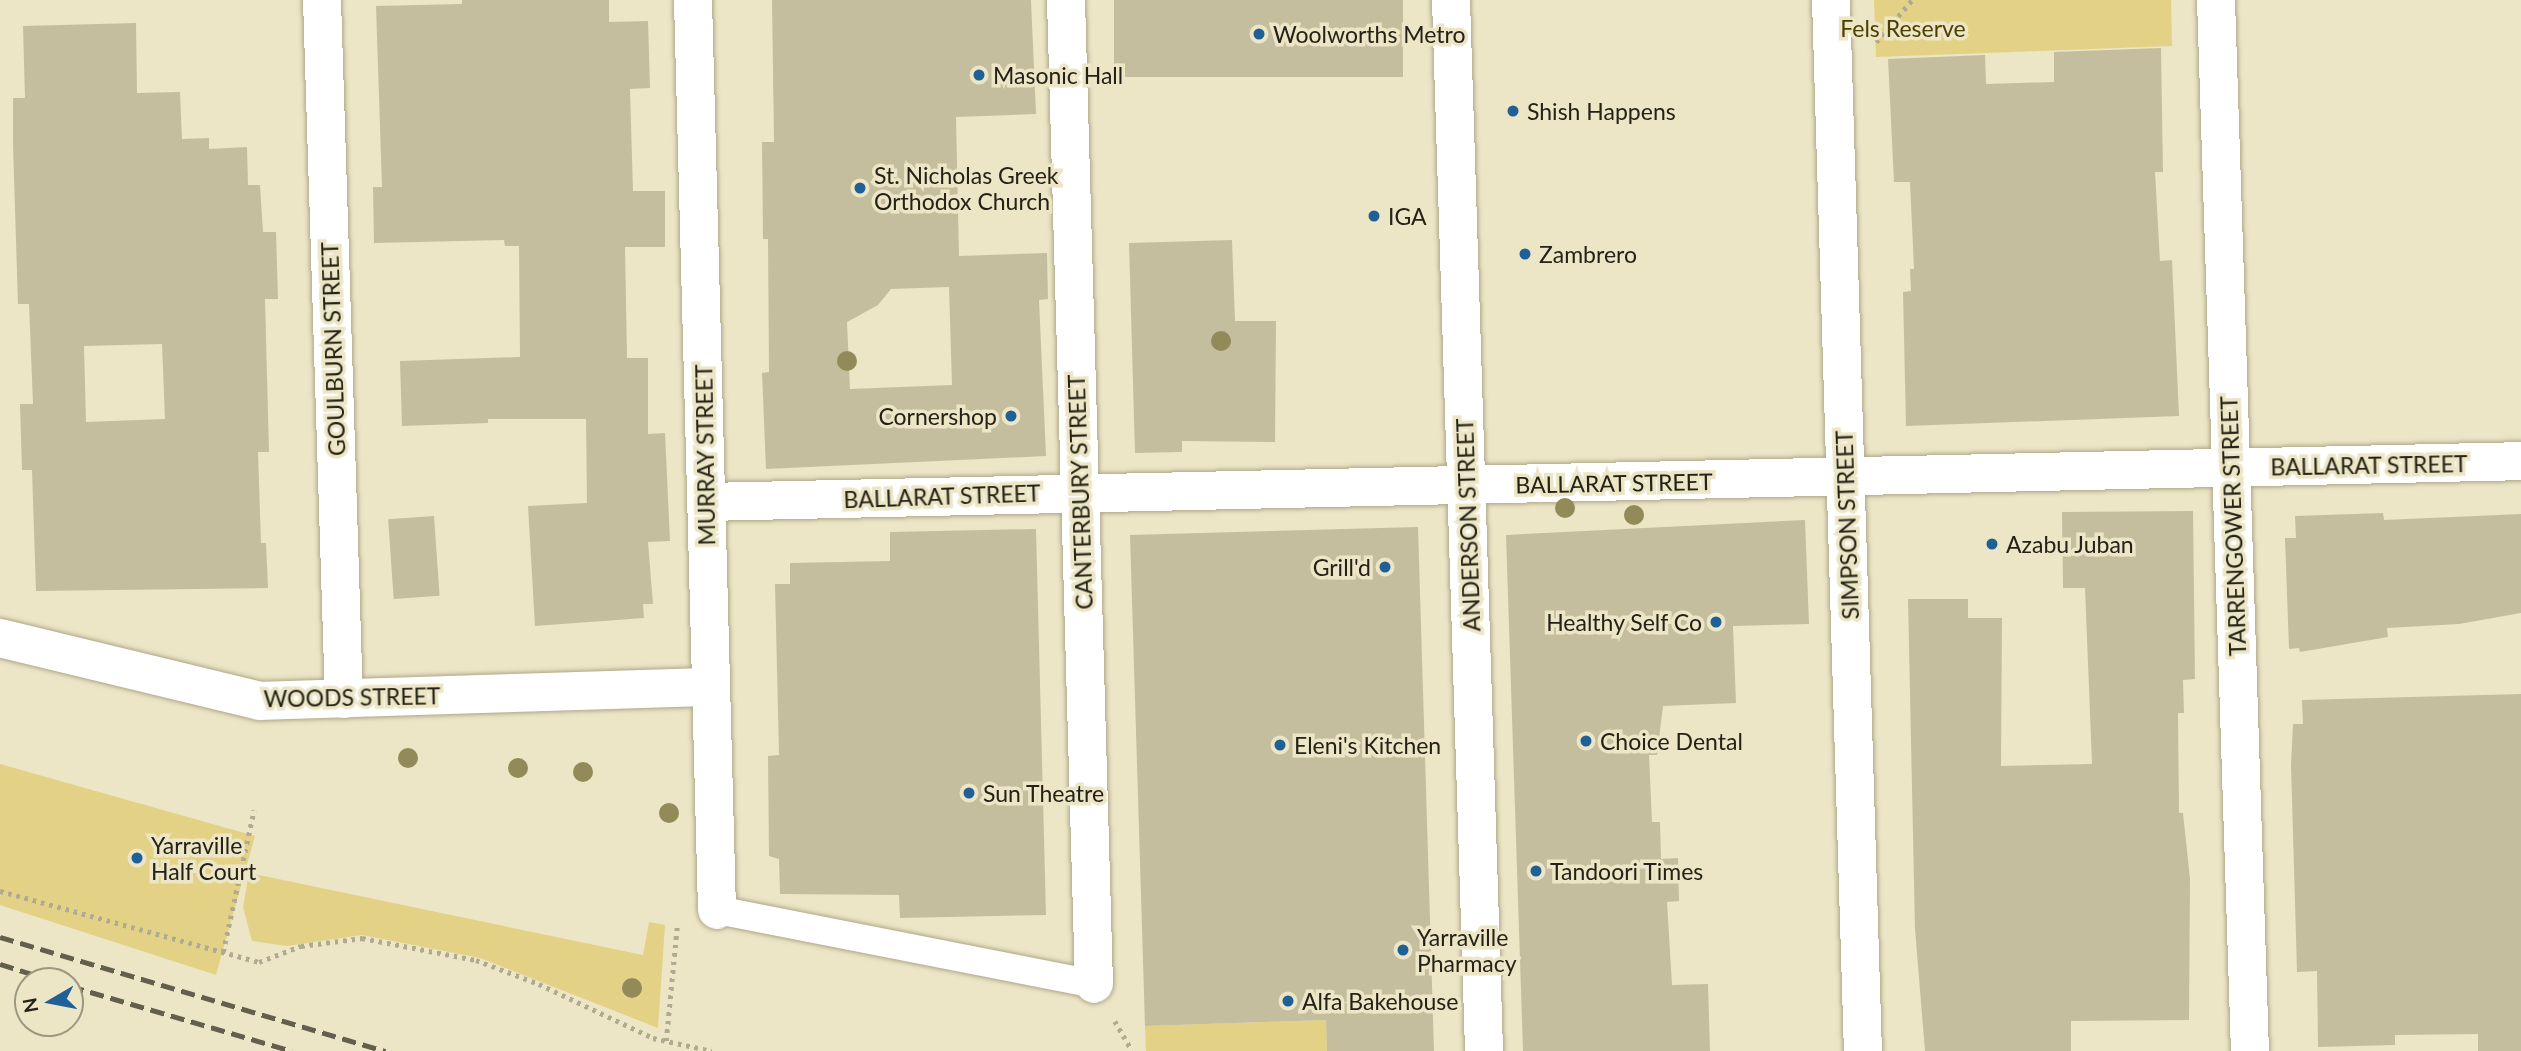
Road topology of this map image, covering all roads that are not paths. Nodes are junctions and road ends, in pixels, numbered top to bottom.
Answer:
1 (322, 0) edge
2 (694, 0) edge
3 (1066, 0) edge
4 (1451, 0) edge
5 (1831, 0) edge
6 (2216, 0) edge
7 (2521, 461) edge
8 (2230, 468) junction
9 (1846, 477) junction
10 (1467, 486) junction
11 (1079, 492) junction
12 (706, 502) junction
13 (0, 638) edge
14 (711, 687) junction
15 (344, 699) junction
16 (717, 910) joint
17 (1094, 984) joint
18 (1484, 1051) edge
19 (1863, 1051) edge
20 (2250, 1051) edge

1 - 15 street, GOULBURN STREET
2 - 12 street, MURRAY STREET
3 - 11 street, CANTERBURY STREET
4 - 10 street, ANDERSON STREET
5 - 9 street, SIMPSON STREET
6 - 8 street, TARRENGOWER STREET
7 - 8 street, BALLARAT STREET
8 - 9 street, BALLARAT STREET
8 - 20 street, TARRENGOWER STREET
9 - 10 street, BALLARAT STREET
9 - 19 street, SIMPSON STREET
10 - 11 street, BALLARAT STREET
10 - 18 street, ANDERSON STREET
11 - 12 street, BALLARAT STREET
11 - 17 street, CANTERBURY STREET
12 - 14 street, MURRAY STREET
13 - 15 street, WOODS STREET
14 - 15 street, WOODS STREET
14 - 16 street, MURRAY STREET
16 - 17 lane

